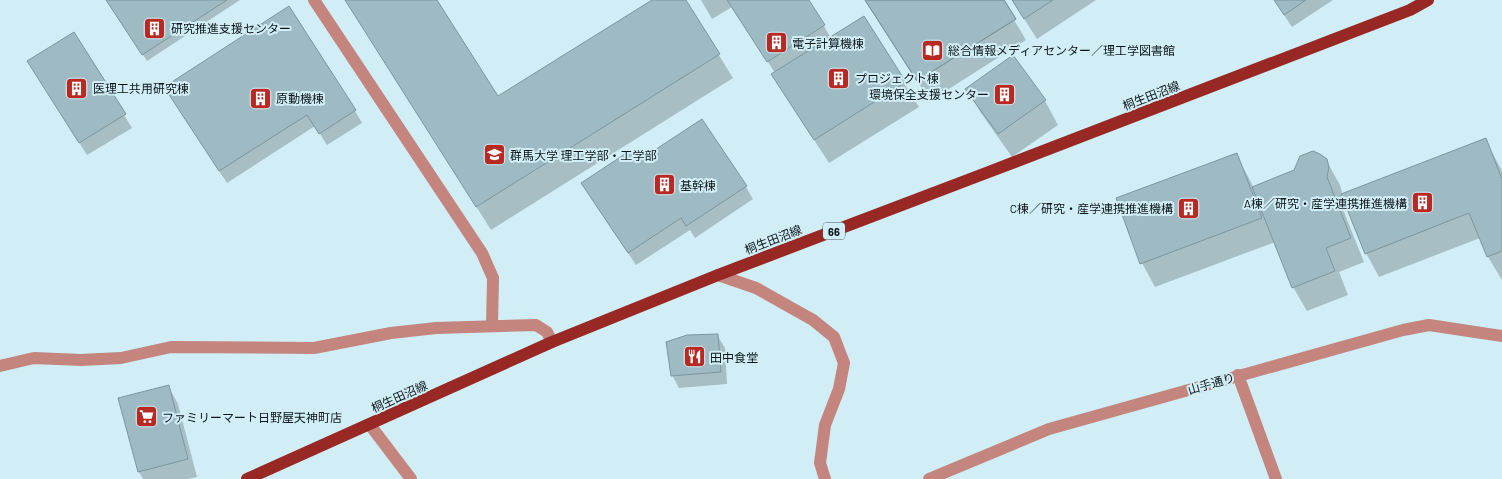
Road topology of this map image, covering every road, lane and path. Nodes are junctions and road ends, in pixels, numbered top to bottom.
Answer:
1 (314, 0) edge
2 (1428, 0) edge
3 (718, 275) junction
4 (492, 326) junction
5 (1502, 336) edge
6 (552, 342) junction
7 (0, 366) edge
8 (1238, 375) junction
9 (370, 425) junction
10 (247, 479) edge
11 (411, 479) edge
12 (825, 479) edge
13 (929, 479) edge
14 (1276, 479) edge

1 - 4 street
2 - 3 main road, 桐生田沼線 / 66
3 - 6 main road, 桐生田沼線 / 66
3 - 12 street
4 - 6 street
4 - 7 street
5 - 8 street, 山手通り
6 - 9 main road, 桐生田沼線 / 66
8 - 13 street, 山手通り
8 - 14 street
9 - 10 main road, 桐生田沼線 / 66
9 - 11 street

